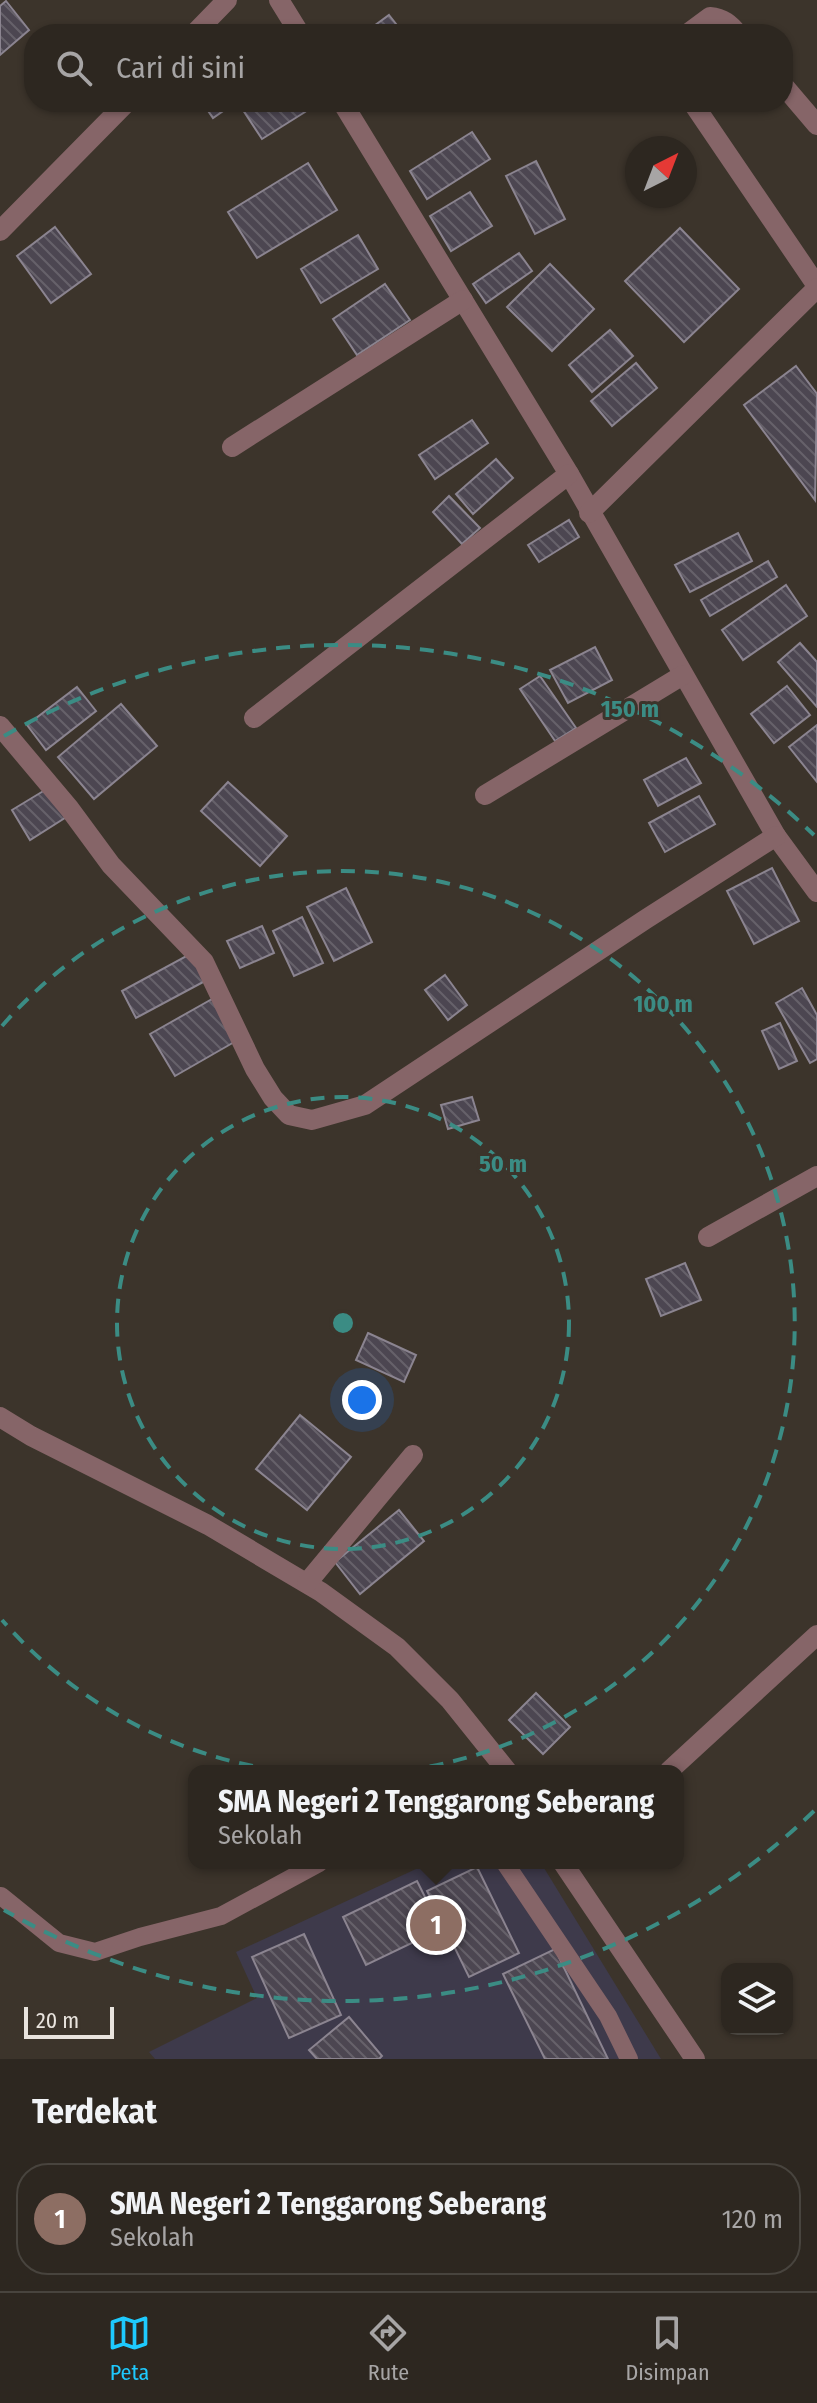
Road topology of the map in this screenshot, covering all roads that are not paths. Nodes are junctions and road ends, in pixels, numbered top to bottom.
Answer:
1 (227, 0) edge
2 (279, 0) edge
3 (204, 24) edge
4 (294, 24) edge
5 (701, 24) edge
6 (730, 24) edge
7 (793, 97) edge
8 (117, 112) edge
9 (348, 112) edge
10 (699, 112) edge
11 (817, 125) edge
12 (0, 231) edge
13 (817, 287) edge
14 (463, 300) junction
15 (232, 447) dead end
16 (569, 474) junction
17 (589, 513) junction
18 (683, 675) junction
19 (254, 718) dead end
20 (0, 726) edge
21 (485, 795) dead end
22 (776, 836) junction
23 (817, 892) edge
24 (817, 1176) edge
25 (708, 1237) dead end
26 (0, 1417) edge
27 (413, 1455) dead end
28 (307, 1583) junction
29 (817, 1635) edge
30 (495, 1765) edge
31 (676, 1765) edge
32 (308, 1869) edge
33 (509, 1869) edge
34 (569, 1869) edge
35 (1, 1896) edge
36 (629, 2059) edge
37 (695, 2059) edge

1 - 3 street
2 - 4 street
5 - 6 street
7 - 11 street
8 - 12 street
9 - 14 street
10 - 13 street
13 - 17 street
14 - 15 street
14 - 16 street
16 - 17 street
16 - 19 street
17 - 18 street
18 - 21 street
18 - 22 street
20 - 22 street
22 - 23 street
24 - 25 street
26 - 28 street
27 - 28 street
28 - 30 street
29 - 31 street
32 - 35 lane
33 - 36 lane
34 - 37 street

